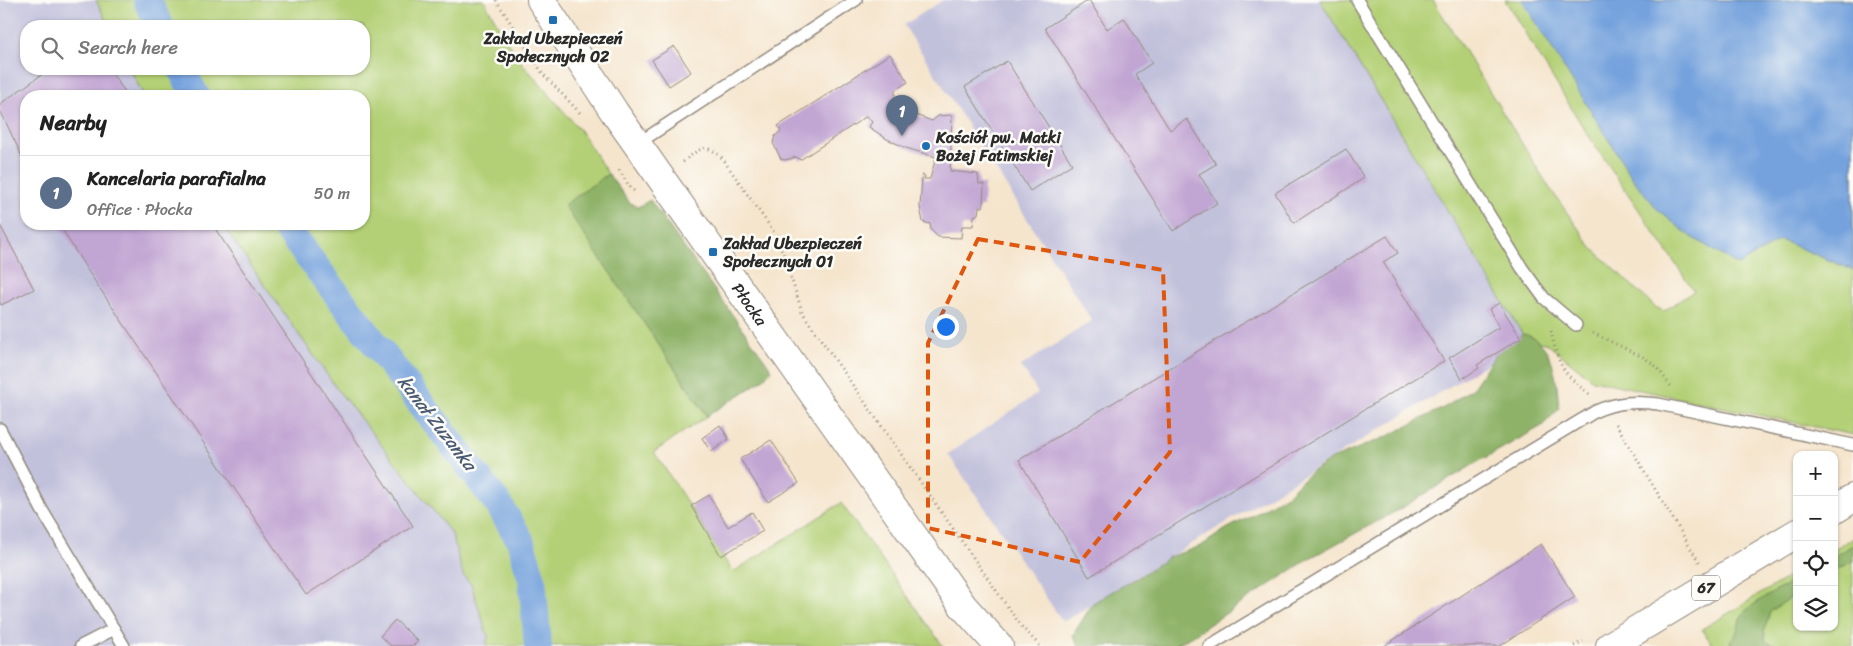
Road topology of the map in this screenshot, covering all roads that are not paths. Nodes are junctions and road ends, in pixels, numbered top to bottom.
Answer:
1 (541, 0) edge
2 (856, 0) edge
3 (1358, 0) edge
4 (637, 144) junction
5 (1576, 325) road end
6 (0, 429) edge
7 (1853, 445) edge
8 (1853, 498) edge
9 (1838, 507) edge
10 (1793, 535) edge
11 (964, 606) junction
12 (114, 629) junction
13 (81, 646) edge
14 (124, 646) edge
15 (983, 646) edge
16 (999, 646) edge
17 (1209, 646) edge
18 (1610, 646) edge

1 - 4 street, Płocka
2 - 4 lane
3 - 5 lane
4 - 11 street, Płocka
6 - 12 lane
7 - 17 lane
8 - 9 street
10 - 18 street, 67
11 - 15 street, Płocka
11 - 16 street, Płocka
12 - 13 lane
12 - 14 lane

